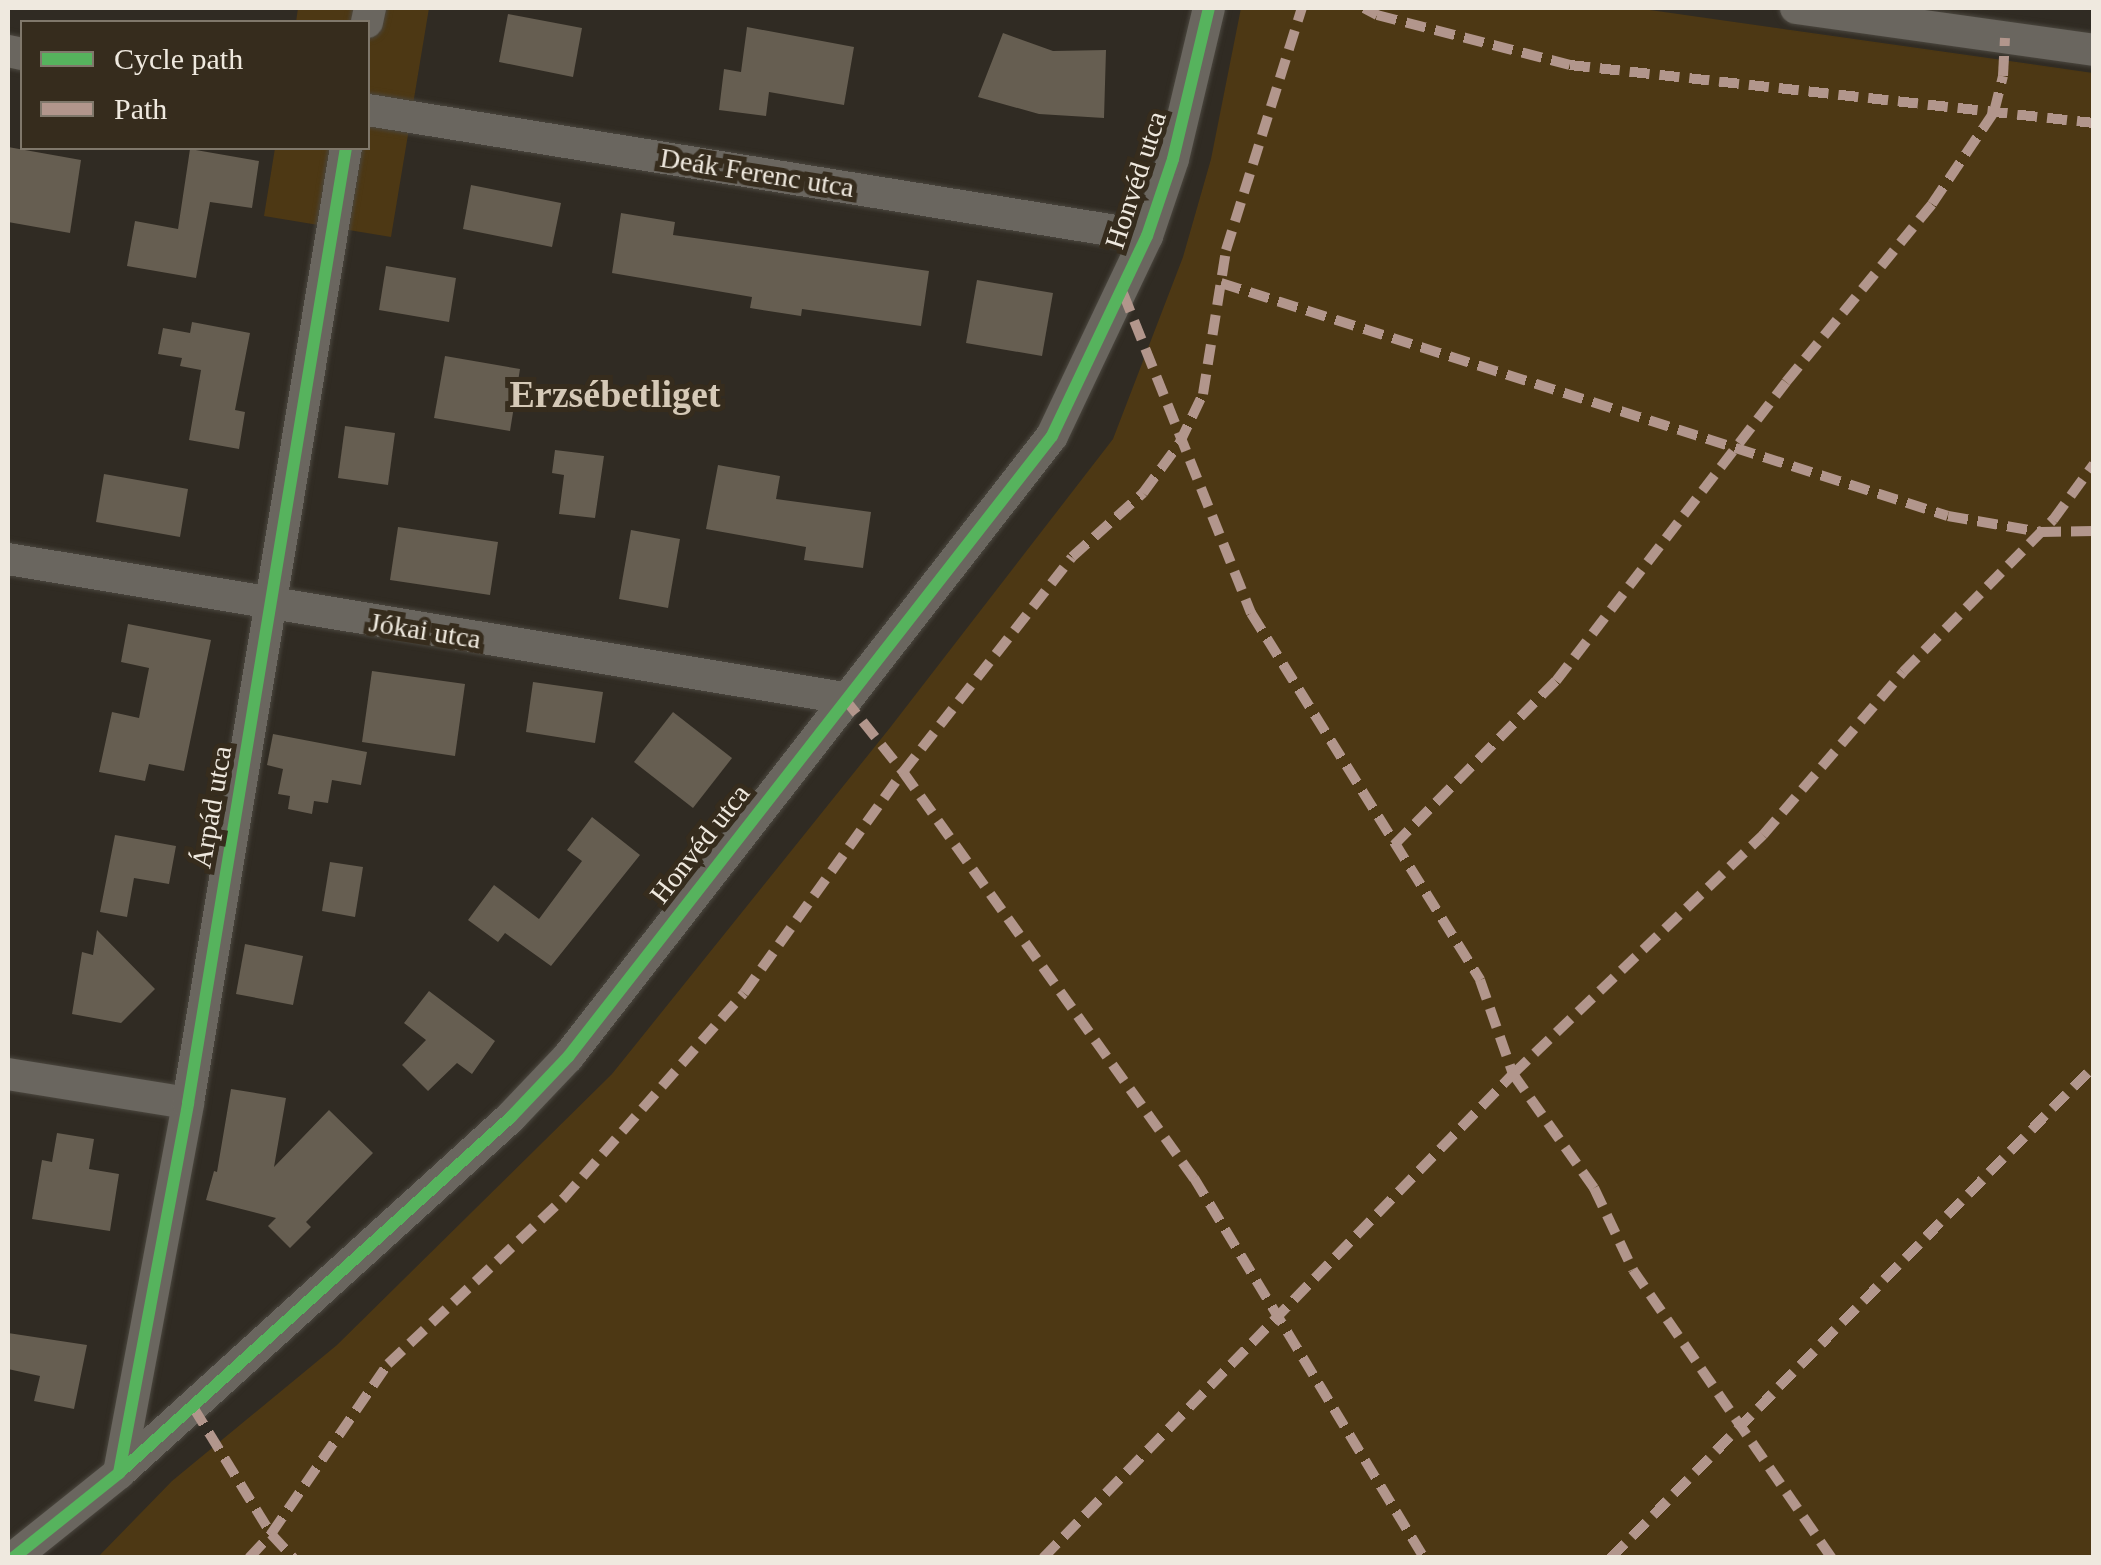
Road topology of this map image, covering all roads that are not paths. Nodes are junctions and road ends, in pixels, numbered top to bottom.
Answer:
1 (1209, 8) edge
2 (1796, 8) edge
3 (2094, 50) edge
4 (370, 110) edge
5 (346, 150) edge
6 (1148, 236) junction
7 (8, 559) edge
8 (272, 606) junction
9 (844, 698) junction
10 (8, 1074) edge
11 (188, 1103) junction
12 (120, 1474) junction
13 (13, 1558) edge

1 - 6 street, Honvéd utca
2 - 3 street
4 - 6 street, Deák Ferenc utca
5 - 8 street, Árpád utca
6 - 9 street, Honvéd utca
7 - 8 street, Jókai utca
8 - 9 street, Jókai utca
8 - 11 street, Árpád utca
9 - 12 street, Honvéd utca
10 - 11 street
11 - 12 street, Árpád utca
12 - 13 street, Honvéd utca

